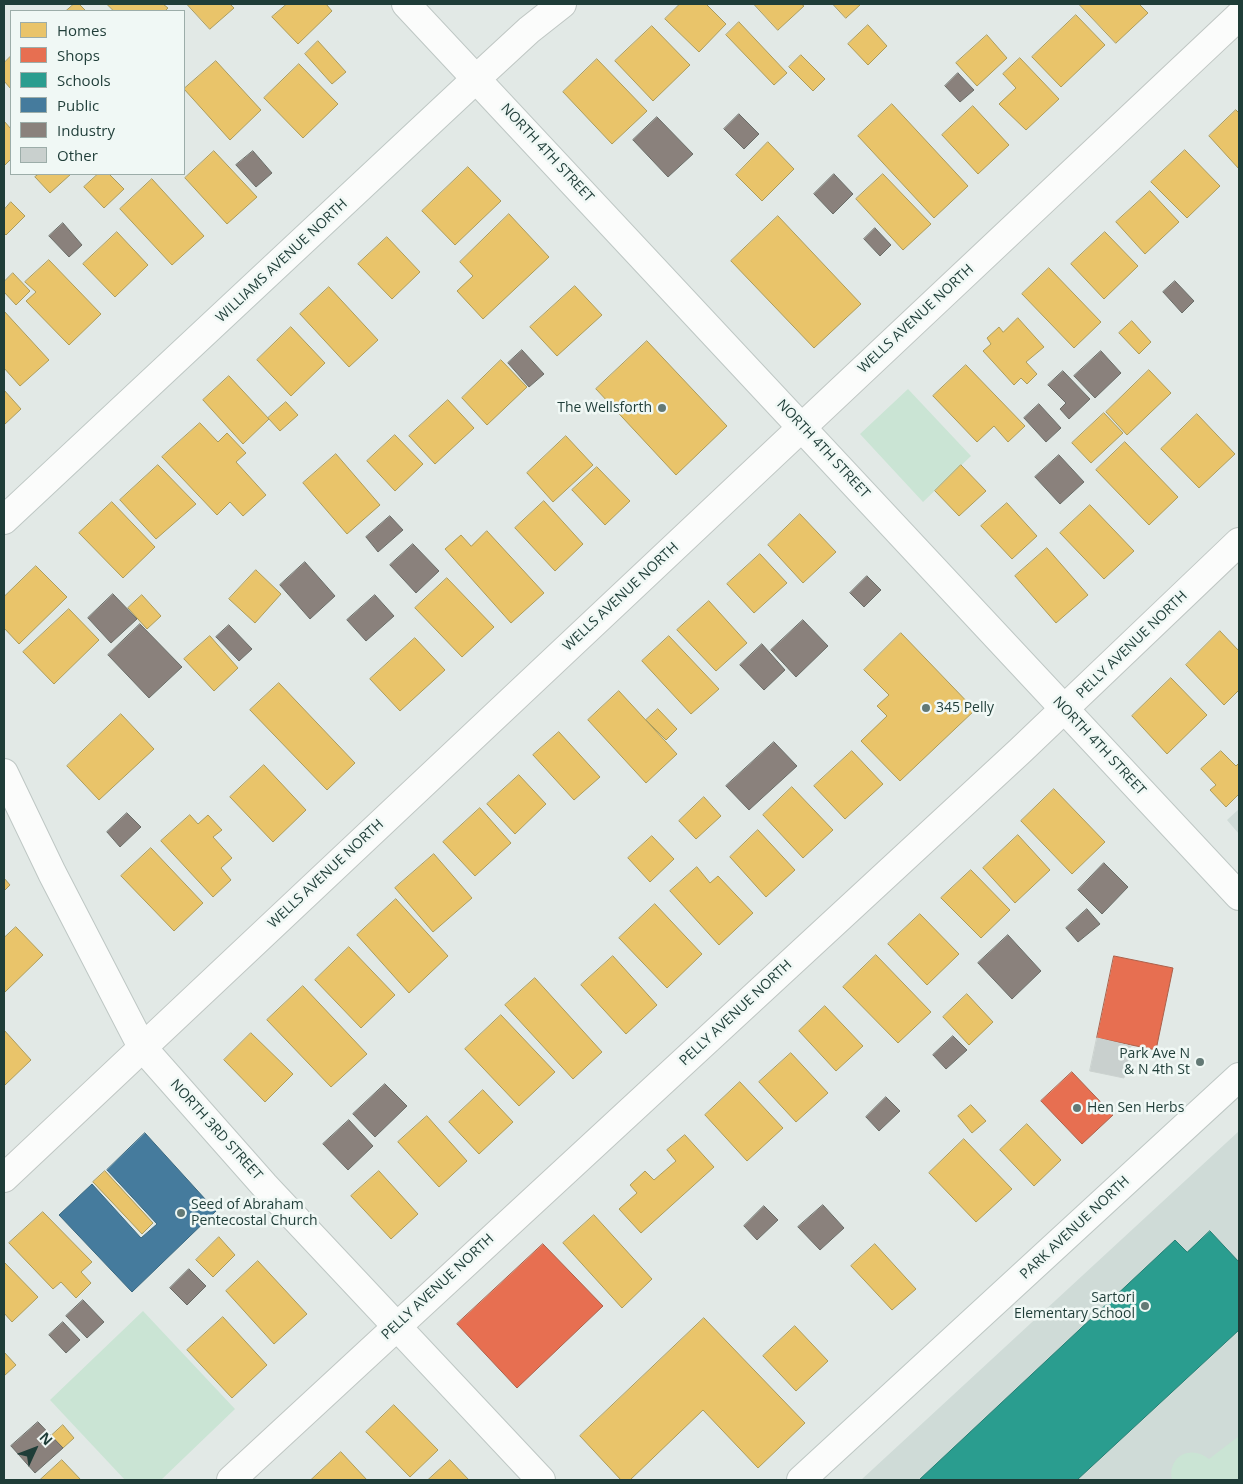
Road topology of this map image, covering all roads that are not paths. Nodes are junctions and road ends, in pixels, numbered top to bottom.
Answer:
1 (406, 4) edge
2 (562, 4) edge
3 (1239, 16) edge
4 (477, 78) junction
5 (802, 427) junction
6 (4, 520) edge
7 (1239, 542) edge
8 (1065, 709) junction
9 (4, 773) edge
10 (1239, 896) edge
11 (142, 1047) junction
12 (1239, 1077) edge
13 (4, 1178) edge
14 (395, 1326) junction
15 (231, 1480) edge
16 (541, 1480) edge
17 (801, 1480) edge

1 - 4 street, NORTH 4TH STREET
2 - 4 street, WILLIAMS AVENUE NORTH
3 - 5 street, WELLS AVENUE NORTH
4 - 5 street, NORTH 4TH STREET
4 - 6 street, WILLIAMS AVENUE NORTH
5 - 8 street, NORTH 4TH STREET
5 - 11 street, WELLS AVENUE NORTH
7 - 8 street, PELLY AVENUE NORTH
8 - 10 street, NORTH 4TH STREET
8 - 14 street, PELLY AVENUE NORTH
9 - 11 street, NORTH 3RD STREET
11 - 13 street, WELLS AVENUE NORTH
11 - 14 street, NORTH 3RD STREET
12 - 17 street, PARK AVENUE NORTH
14 - 15 street, PELLY AVENUE NORTH
14 - 16 street, NORTH 3RD STREET

